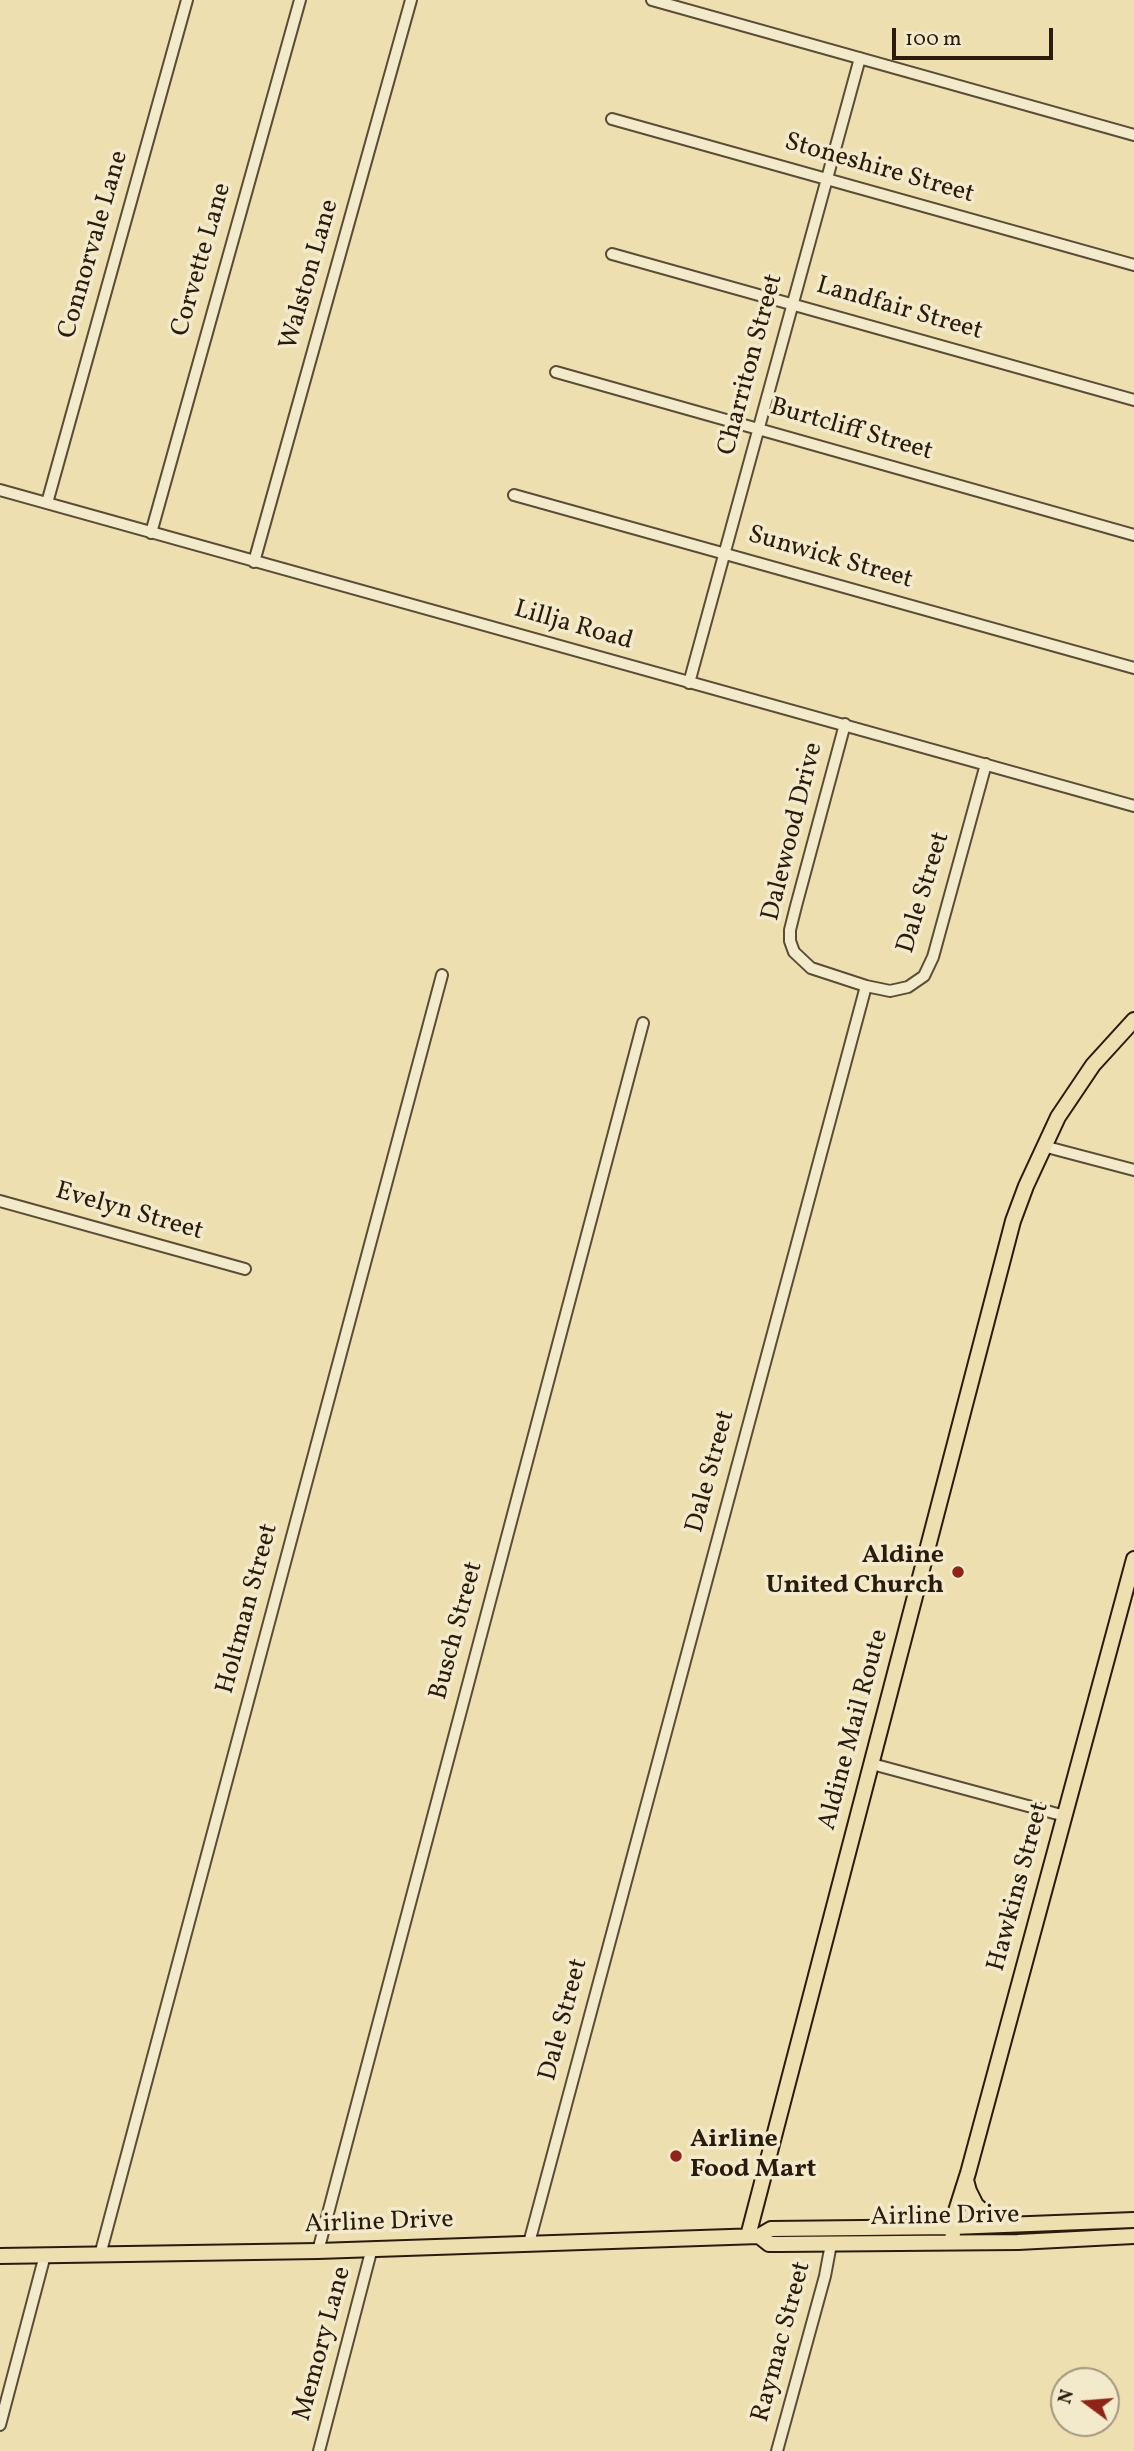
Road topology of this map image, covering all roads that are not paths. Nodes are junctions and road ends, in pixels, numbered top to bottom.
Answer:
1 (187, 0) edge
2 (300, 0) edge
3 (411, 0) edge
4 (652, 0) edge
5 (860, 58) junction
6 (612, 119) dead end
7 (1134, 135) edge
8 (827, 179) junction
9 (612, 254) dead end
10 (1134, 265) edge
11 (792, 304) junction
12 (556, 372) dead end
13 (1134, 400) edge
14 (758, 428) junction
15 (0, 490) edge
16 (514, 495) dead end
17 (47, 503) junction
18 (151, 533) junction
19 (1134, 535) edge
20 (723, 552) junction
21 (254, 562) junction
22 (1134, 668) edge
23 (689, 683) junction
24 (845, 724) junction
25 (986, 764) junction
26 (1134, 806) edge
27 (442, 975) dead end
28 (866, 986) junction
29 (1134, 1020) edge
30 (643, 1023) dead end
31 (1043, 1146) junction
32 (1134, 1170) edge
33 (0, 1201) edge
34 (245, 1269) dead end
35 (1134, 1559) edge
36 (872, 1765) junction
37 (1065, 1816) junction
38 (966, 2180) junction
39 (1134, 2220) edge
40 (1018, 2225) junction
41 (952, 2227) junction
42 (754, 2236) junction
43 (1134, 2236) edge
44 (952, 2242) junction
45 (529, 2243) junction
46 (831, 2244) junction
47 (372, 2248) junction
48 (318, 2251) junction
49 (45, 2255) junction
50 (100, 2255) junction
51 (0, 2256) edge
52 (0, 2425) edge
53 (319, 2451) edge
54 (777, 2451) edge

1 - 17 street, Connorvale Lane
2 - 18 street, Corvette Lane
3 - 21 street, Walston Lane
4 - 5 street
5 - 7 street
5 - 8 street, Charriton Street
6 - 8 street, Stoneshire Street
8 - 10 street, Stoneshire Street
8 - 11 street, Charriton Street
9 - 11 street, Landfair Street
11 - 13 street, Landfair Street
11 - 14 street, Charriton Street
12 - 14 street, Burtcliff Street
14 - 19 street, Burtcliff Street
14 - 20 street, Charriton Street
15 - 17 street, Lillja Road
16 - 20 street, Sunwick Street
17 - 18 street, Lillja Road
18 - 21 street, Lillja Road
20 - 22 street, Sunwick Street
20 - 23 street, Charriton Street
21 - 23 street, Lillja Road
23 - 24 street, Lillja Road
24 - 25 street, Lillja Road
24 - 28 street, Dalewood Drive
25 - 26 street, Lillja Road
25 - 28 street, Dale Street
27 - 50 street, Holtman Street
28 - 45 street, Dale Street
29 - 31 main road, Aldine Mail Route
30 - 48 street, Busch Street
31 - 32 street
31 - 36 main road, Aldine Mail Route
33 - 34 street, Evelyn Street
35 - 37 main road, Hawkins Street
36 - 37 street
36 - 42 main road, Aldine Mail Route
37 - 38 main road, Hawkins Street
38 - 40 main road
38 - 41 main road, Hawkins Street
39 - 40 main road, Airline Drive
40 - 41 main road, Airline Drive
41 - 42 main road, Airline Drive
41 - 44 main road, Hawkins Street
42 - 45 main road, Airline Drive
42 - 46 main road, Airline Drive
43 - 44 main road, Airline Drive
44 - 46 main road, Airline Drive
45 - 47 main road, Airline Drive
46 - 54 street, Raymac Street
47 - 48 main road, Airline Drive
47 - 53 street, Memory Lane
48 - 50 main road, Airline Drive
49 - 50 main road, Airline Drive
49 - 51 main road, Airline Drive
49 - 52 street

